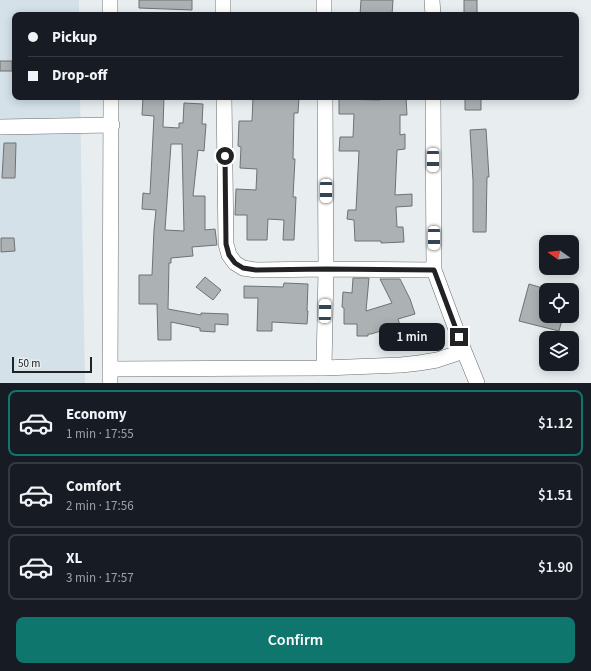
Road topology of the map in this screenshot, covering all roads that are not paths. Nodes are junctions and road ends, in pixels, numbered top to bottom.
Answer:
1 (110, 0) edge
2 (223, 0) edge
3 (324, 0) edge
4 (432, 0) edge
5 (110, 12) edge
6 (223, 12) edge
7 (324, 12) edge
8 (432, 12) edge
9 (111, 100) edge
10 (224, 100) edge
11 (325, 100) edge
12 (433, 100) edge
13 (112, 125) junction
14 (0, 127) edge
15 (326, 269) junction
16 (434, 270) junction
17 (464, 351) junction
18 (324, 368) junction
19 (110, 376) edge
20 (477, 383) edge

1 - 5 street
2 - 6 street
3 - 7 street
4 - 8 street
9 - 13 street
10 - 15 street
11 - 15 street
12 - 16 street
13 - 14 street
13 - 19 street
15 - 16 street
15 - 18 street
16 - 17 street
17 - 18 street
17 - 20 street
18 - 19 street

